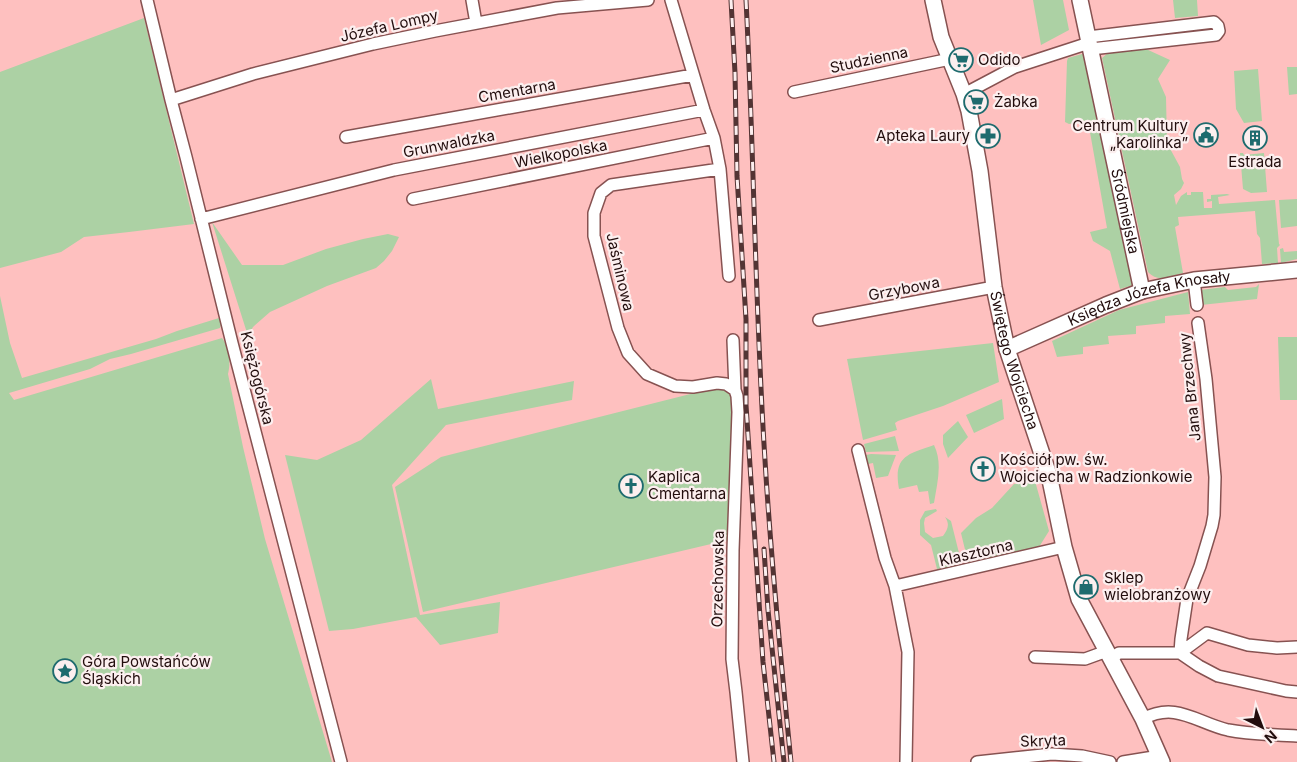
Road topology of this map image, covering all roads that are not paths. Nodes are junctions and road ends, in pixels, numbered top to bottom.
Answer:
1 (146, 0) edge
2 (472, 0) edge
3 (648, 0) edge
4 (671, 0) edge
5 (933, 0) edge
6 (1080, 0) edge
7 (556, 4) edge
8 (476, 22) junction
9 (1089, 43) junction
10 (950, 58) junction
11 (693, 75) junction
12 (794, 92) dead end
13 (964, 94) junction
14 (171, 100) junction
15 (704, 110) junction
16 (346, 137) dead end
17 (714, 138) junction
18 (720, 169) junction
19 (413, 199) dead end
20 (202, 219) junction
21 (1297, 270) edge
22 (729, 276) dead end
23 (1194, 280) junction
24 (994, 287) junction
25 (1142, 291) junction
26 (1197, 305) dead end
27 (819, 320) dead end
28 (1198, 323) dead end
29 (733, 340) dead end
30 (1007, 348) junction
31 (736, 393) junction
32 (858, 450) dead end
33 (1064, 548) junction
34 (895, 586) junction
35 (1297, 647) edge
36 (1180, 653) junction
37 (1109, 654) junction
38 (1035, 657) dead end
39 (1297, 692) edge
40 (1143, 719) junction
41 (1297, 736) edge
42 (1029, 759) edge
43 (1161, 759) edge
44 (340, 762) edge
45 (743, 762) edge
46 (906, 762) edge
47 (977, 762) edge
48 (1110, 762) edge
49 (1123, 762) edge

1 - 14 street, Księżogórska
2 - 8 street
3 - 7 street, Józefa Lompy
4 - 11 street
5 - 10 street, Świętego Wojciecha
6 - 9 street, Śródmiejska
7 - 8 street, Józefa Lompy
8 - 14 street, Józefa Lompy
9 - 9 street
9 - 13 street
9 - 25 street, Śródmiejska
10 - 12 street, Studzienna
10 - 13 street, Świętego Wojciecha
11 - 15 street
11 - 16 street, Cmentarna
13 - 24 street, Świętego Wojciecha
14 - 20 street, Księżogórska
15 - 17 street
15 - 20 street, Grunwaldzka
17 - 18 street
17 - 19 street, Wielkopolska
18 - 22 street
18 - 31 street, Jaśminowa
20 - 44 street, Księżogórska
21 - 23 street, Księdza Józefa Knosały
23 - 25 street, Księdza Józefa Knosały
23 - 26 street
24 - 27 street, Grzybowa
24 - 30 street, Świętego Wojciecha
25 - 30 street, Księdza Józefa Knosały
28 - 36 street, Jana Brzechwy
29 - 31 street, Orzechowska
30 - 33 street, Świętego Wojciecha
31 - 45 street, Orzechowska
32 - 34 street
33 - 34 street, Klasztorna
33 - 37 street, Świętego Wojciecha
34 - 46 street
35 - 36 street
36 - 37 street
36 - 39 street
37 - 38 street
37 - 40 street, Świętego Wojciecha
40 - 41 street
40 - 43 street, Świętego Wojciecha
42 - 47 street, Skryta
42 - 48 street, Skryta
43 - 49 street

